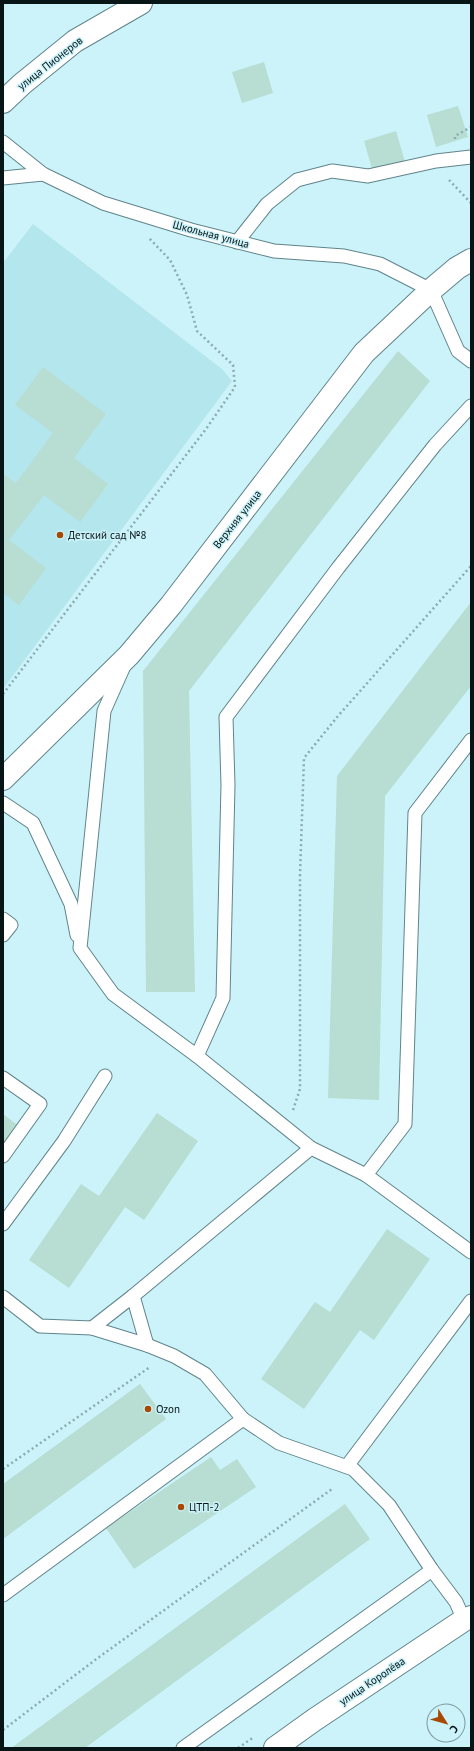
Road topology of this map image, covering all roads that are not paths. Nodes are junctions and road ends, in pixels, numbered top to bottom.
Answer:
1 (141, 3) edge
2 (3, 102) edge
3 (3, 142) edge
4 (471, 157) edge
5 (43, 174) junction
6 (3, 178) edge
7 (237, 242) junction
8 (471, 260) edge
9 (431, 290) junction
10 (471, 362) edge
11 (471, 406) edge
12 (129, 655) junction
13 (471, 740) edge
14 (3, 779) edge
15 (3, 803) edge
16 (3, 919) edge
17 (3, 935) edge
18 (80, 948) junction
19 (196, 1056) junction
20 (105, 1076) dead end
21 (3, 1078) edge
22 (311, 1148) junction
23 (3, 1156) edge
24 (366, 1175) junction
25 (3, 1224) edge
26 (471, 1252) edge
27 (133, 1296) junction
28 (471, 1301) edge
29 (5, 1302) edge
30 (92, 1328) junction
31 (147, 1345) junction
32 (243, 1419) junction
33 (348, 1466) junction
34 (432, 1570) junction
35 (3, 1595) edge
36 (468, 1619) edge
37 (183, 1748) edge
38 (275, 1748) edge

1 - 2 street, улица Пионеров
3 - 5 lane, Школьная улица
4 - 7 lane
5 - 6 lane
5 - 7 lane, Школьная улица
7 - 9 lane, Школьная улица
8 - 9 street, Верхняя улица
9 - 10 lane
9 - 12 street, Верхняя улица
11 - 19 lane
12 - 14 street, Верхняя улица
12 - 18 lane
13 - 24 lane
15 - 18 lane
16 - 17 lane
18 - 19 lane
19 - 22 lane
20 - 25 lane
21 - 23 lane
22 - 24 lane
22 - 27 lane
24 - 26 lane
27 - 30 lane
27 - 31 lane
28 - 33 lane
29 - 30 lane
30 - 31 lane
31 - 32 lane
32 - 33 lane
32 - 35 lane
33 - 34 lane
34 - 36 lane
34 - 37 lane
36 - 38 street, улица Королёва

